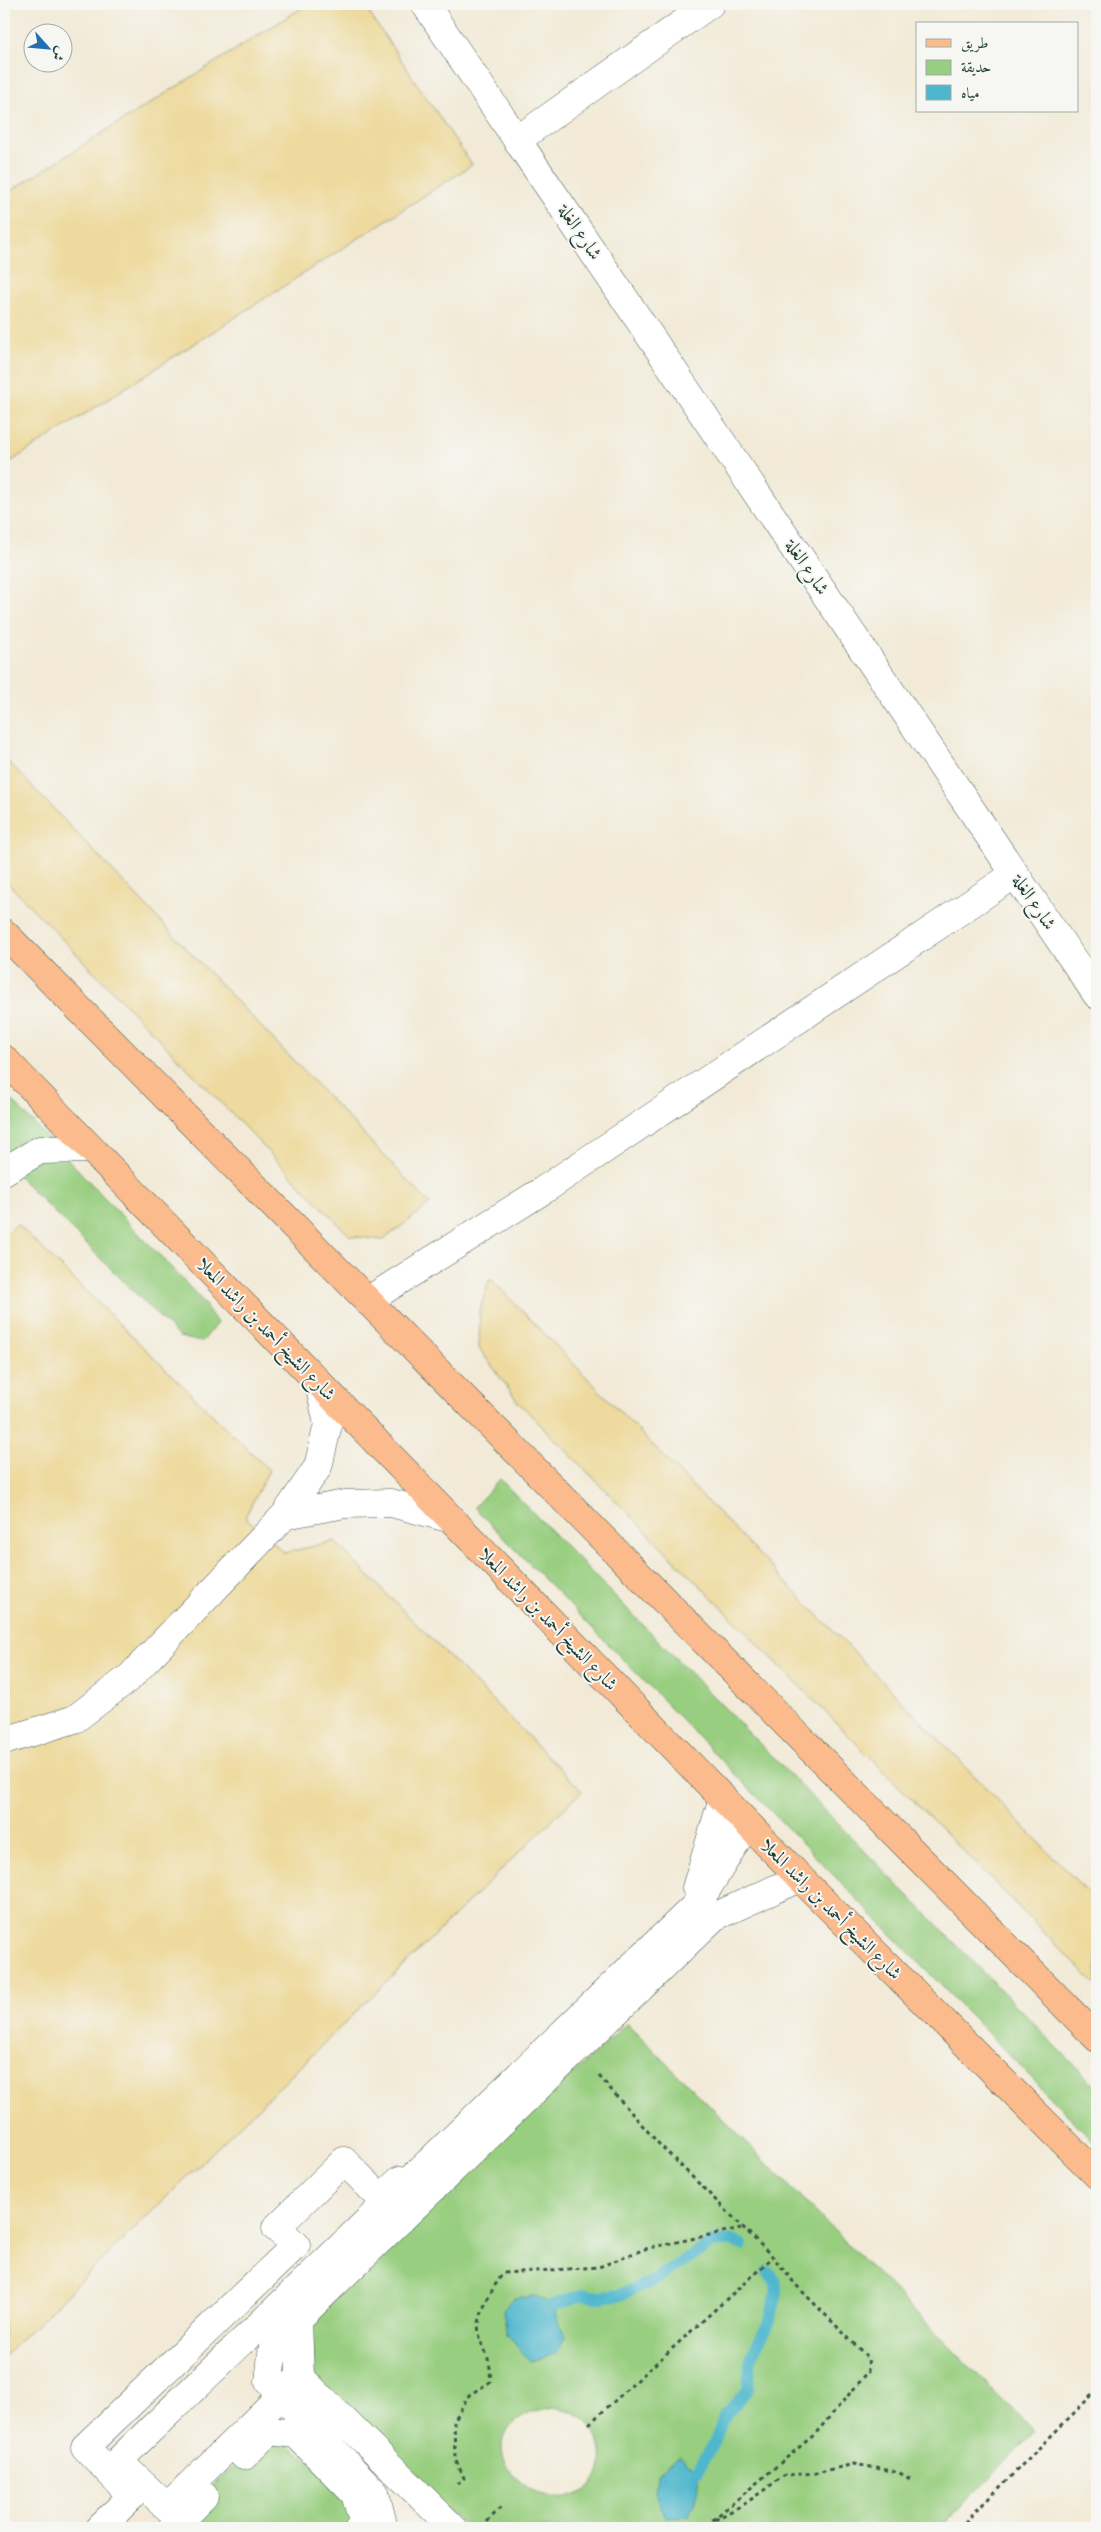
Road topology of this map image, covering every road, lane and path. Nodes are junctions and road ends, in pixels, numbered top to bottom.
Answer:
1 (425, 4) edge
2 (710, 4) edge
3 (517, 140) junction
4 (1015, 874) junction
5 (4, 933) edge
6 (1097, 995) edge
7 (4, 1059) edge
8 (91, 1148) junction
9 (4, 1172) edge
10 (367, 1301) junction
11 (319, 1384) junction
12 (285, 1515) junction
13 (452, 1519) junction
14 (4, 1741) edge
15 (723, 1798) junction
16 (747, 1824) junction
17 (809, 1887) junction
18 (1097, 2038) edge
19 (598, 2075) dead end
20 (1097, 2175) edge
21 (741, 2228) junction
22 (773, 2257) junction
23 (277, 2308) junction
24 (291, 2386) junction
25 (1097, 2390) edge
26 (589, 2424) dead end
27 (912, 2480) dead end
28 (453, 2488) dead end
29 (502, 2506) dead end
30 (709, 2523) junction
31 (99, 2528) edge
32 (172, 2528) edge
33 (359, 2528) edge
34 (382, 2528) edge
35 (452, 2528) edge
36 (465, 2528) edge
37 (480, 2528) edge
38 (703, 2528) edge
39 (960, 2528) edge

1 - 3 street, شارع الغلة
2 - 3 street
3 - 4 street, شارع الغلة
4 - 6 street, شارع الغلة
4 - 10 street
5 - 10 main road
7 - 8 main road, شارع الشيخ أحمد بن راشد المعلا
8 - 9 street
8 - 11 main road, شارع الشيخ أحمد بن راشد المعلا
10 - 18 main road
11 - 12 street
11 - 13 main road, شارع الشيخ أحمد بن راشد المعلا
12 - 13 street
12 - 14 street
13 - 15 main road, شارع الشيخ أحمد بن راشد المعلا
15 - 16 main road, شارع الشيخ أحمد بن راشد المعلا
15 - 31 street
16 - 17 main road, شارع الشيخ أحمد بن راشد المعلا
16 - 23 street
17 - 20 main road, شارع الشيخ أحمد بن راشد المعلا
17 - 24 street
17 - 36 street
19 - 21 path
21 - 22 path
21 - 28 path
22 - 26 path
22 - 30 path
23 - 24 street
23 - 24 street
24 - 34 street
24 - 35 street
25 - 39 path
27 - 30 path
29 - 37 path
30 - 38 path
32 - 33 street

